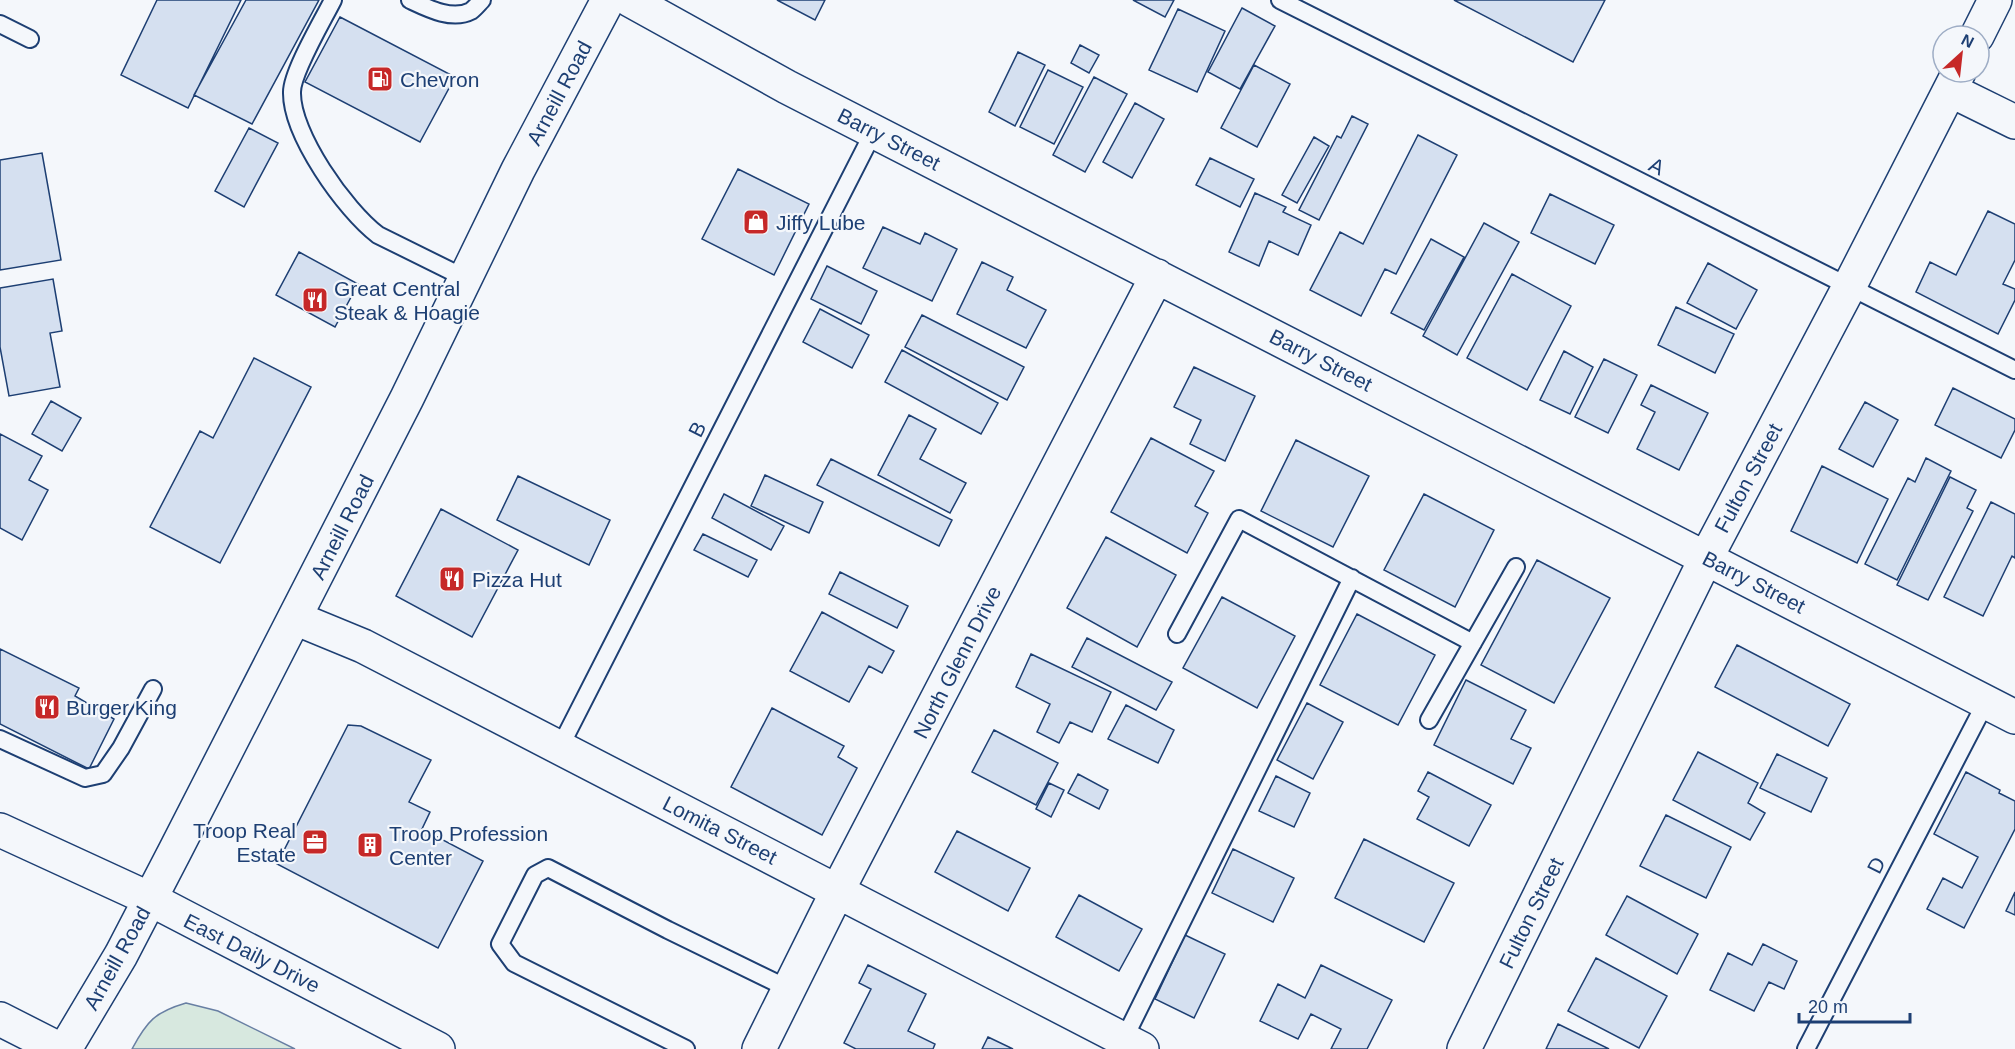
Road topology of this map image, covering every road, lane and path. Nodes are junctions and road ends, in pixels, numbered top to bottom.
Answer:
1 (333, 0) edge
2 (410, 0) edge
3 (482, 0) edge
4 (608, 0) edge
5 (630, 0) edge
6 (1280, 0) edge
7 (1995, 0) edge
8 (0, 24) edge
9 (1983, 24) edge
10 (30, 39) dead end
11 (1952, 84) edge
12 (1958, 84) edge
13 (2015, 122) edge
14 (874, 130) junction
15 (1157, 276) junction
16 (465, 278) junction
17 (1849, 287) junction
18 (2015, 370) edge
19 (1706, 558) junction
20 (1516, 567) dead end
21 (1352, 578) junction
22 (295, 618) junction
23 (1177, 634) dead end
24 (1473, 643) junction
25 (153, 689) dead end
26 (1986, 702) junction
27 (2015, 717) edge
28 (1429, 720) dead end
29 (0, 739) edge
30 (560, 747) junction
31 (0, 830) edge
32 (838, 891) junction
33 (150, 899) junction
34 (789, 989) junction
35 (0, 1019) edge
36 (1128, 1046) edge
37 (59, 1049) edge
38 (64, 1049) edge
39 (438, 1049) edge
40 (686, 1049) edge
41 (759, 1049) edge
42 (1464, 1049) edge
43 (1806, 1049) edge

1 - 16 lane
2 - 3 lane
4 - 16 main road, Arneill Road
5 - 14 main road, Barry Street
6 - 17 lane, A
7 - 9 main road
8 - 10 lane
11 - 17 main road, Fulton Street
12 - 13 main road
14 - 15 main road, Barry Street
14 - 30 lane, B
15 - 19 main road, Barry Street
15 - 32 main road, North Glenn Drive
16 - 22 main road, Arneill Road
17 - 18 lane, A
17 - 19 main road, Fulton Street
19 - 26 main road, Barry Street
19 - 42 main road, Fulton Street
20 - 24 lane
21 - 23 lane
21 - 24 lane
21 - 36 lane
22 - 30 main road, Lomita Street
22 - 33 main road, Arneill Road
24 - 28 lane
25 - 29 lane
26 - 27 main road, Barry Street
26 - 43 lane, D
30 - 32 main road, Lomita Street
31 - 33 main road, East Daily Drive
32 - 34 main road, North Glenn Drive
32 - 36 main road, Lomita Street
33 - 38 main road, Arneill Road
33 - 39 main road, East Daily Drive
34 - 40 lane
34 - 41 main road, North Glenn Drive
35 - 37 main road

